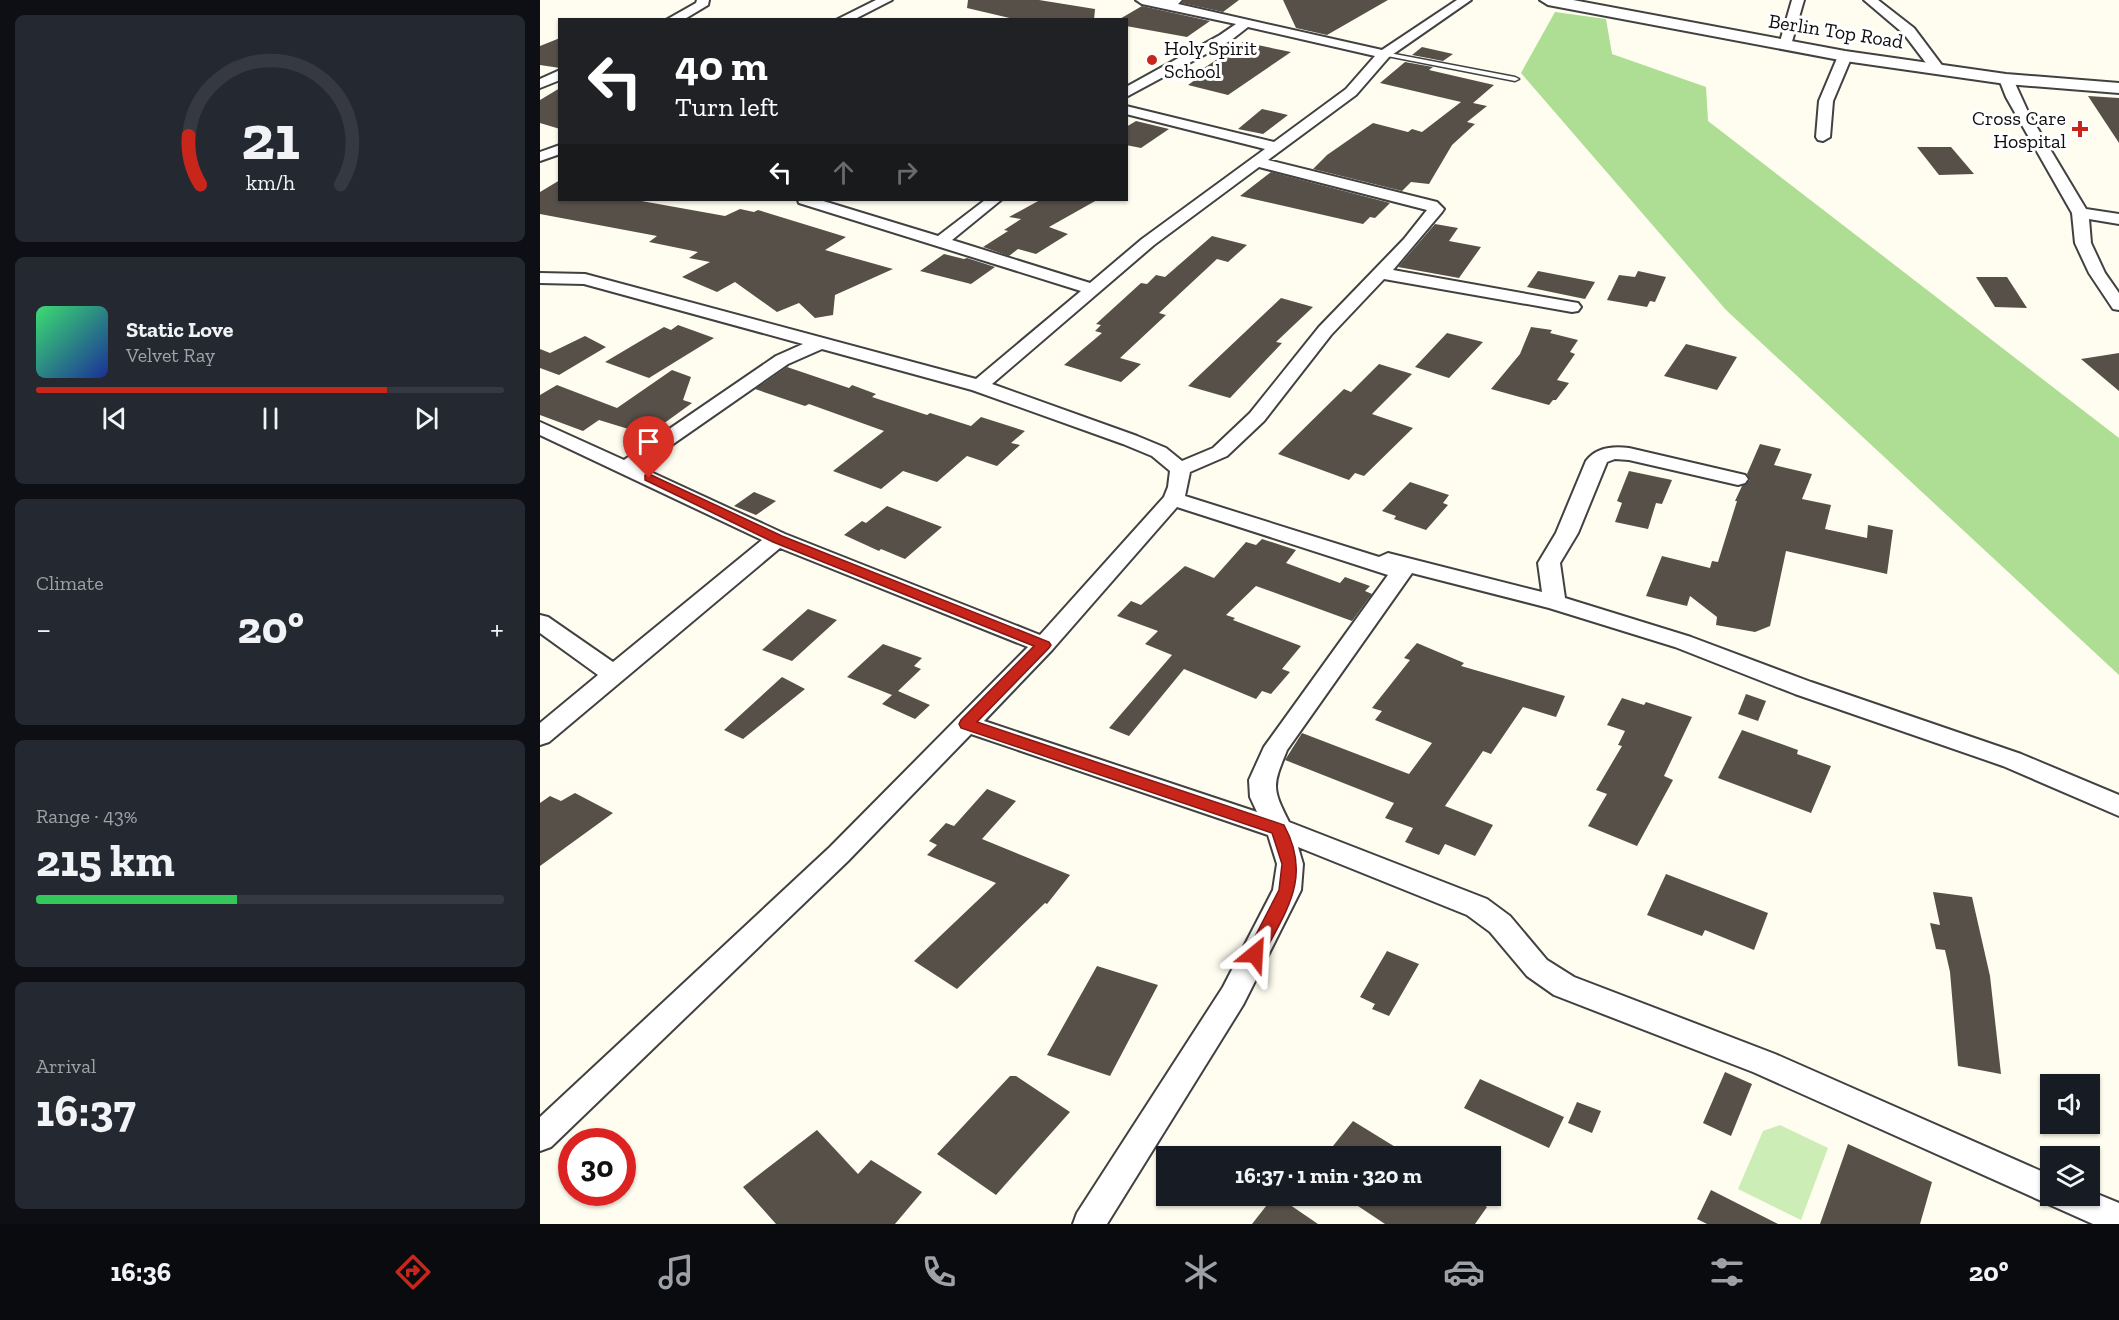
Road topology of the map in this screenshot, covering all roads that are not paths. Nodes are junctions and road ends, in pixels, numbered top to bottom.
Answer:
1 (704, 0) edge
2 (886, 0) edge
3 (1142, 0) edge
4 (1465, 0) edge
5 (1548, 0) edge
6 (1798, 0) edge
7 (1870, 0) edge
8 (1172, 3) edge
9 (676, 18) edge
10 (846, 18) edge
11 (1246, 23) junction
12 (1785, 45) junction
13 (1384, 54) junction
14 (1845, 56) junction
15 (1937, 68) junction
16 (558, 75) edge
17 (1515, 79) dead end
18 (2006, 79) junction
19 (540, 84) edge
20 (558, 88) edge
21 (2119, 88) edge
22 (1128, 92) edge
23 (1128, 110) edge
24 (1823, 137) dead end
25 (1275, 147) junction
26 (558, 149) edge
27 (540, 157) edge
28 (1258, 162) junction
29 (809, 201) edge
30 (993, 201) edge
31 (2080, 213) junction
32 (2119, 219) edge
33 (941, 241) junction
34 (1381, 273) junction
35 (540, 278) edge
36 (1093, 289) junction
37 (2119, 305) edge
38 (1572, 307) dead end
39 (820, 343) junction
40 (979, 386) junction
41 (540, 428) edge
42 (627, 467) junction
43 (1180, 469) junction
44 (1738, 479) dead end
45 (1173, 499) junction
46 (777, 539) junction
47 (1555, 602) junction
48 (540, 622) edge
49 (1044, 645) junction
50 (615, 675) junction
51 (967, 724) junction
52 (540, 736) edge
53 (2119, 806) edge
54 (1279, 830) junction
55 (540, 1137) edge
56 (2040, 1186) edge
57 (2085, 1206) edge
58 (2114, 1220) edge
59 (1089, 1224) edge

1 - 9 street
2 - 10 street
3 - 8 street
4 - 13 street
5 - 12 street, Berlin Top Road
6 - 12 street
7 - 15 street
8 - 11 street
11 - 13 street
11 - 22 street
12 - 14 street, Berlin Top Road
13 - 17 lane
13 - 25 street
14 - 15 street, Berlin Top Road
14 - 24 street
15 - 18 street, Berlin Top Road
16 - 19 street
18 - 21 street, Berlin Top Road
18 - 31 street
19 - 20 street
23 - 25 street
25 - 28 street
26 - 27 street
28 - 34 street
28 - 36 street
29 - 33 street
30 - 33 street
31 - 32 street
31 - 37 street
33 - 36 street
34 - 38 street
34 - 43 street
35 - 39 street
36 - 40 street
39 - 40 street
39 - 42 street
40 - 43 street
41 - 42 street
42 - 46 street
43 - 45 street
44 - 47 street
45 - 47 street
45 - 49 street
45 - 54 street
46 - 49 street
46 - 50 street
47 - 53 street
48 - 50 street
49 - 51 street
50 - 52 street
51 - 54 street
51 - 55 street
54 - 56 street
54 - 59 street
57 - 58 street

